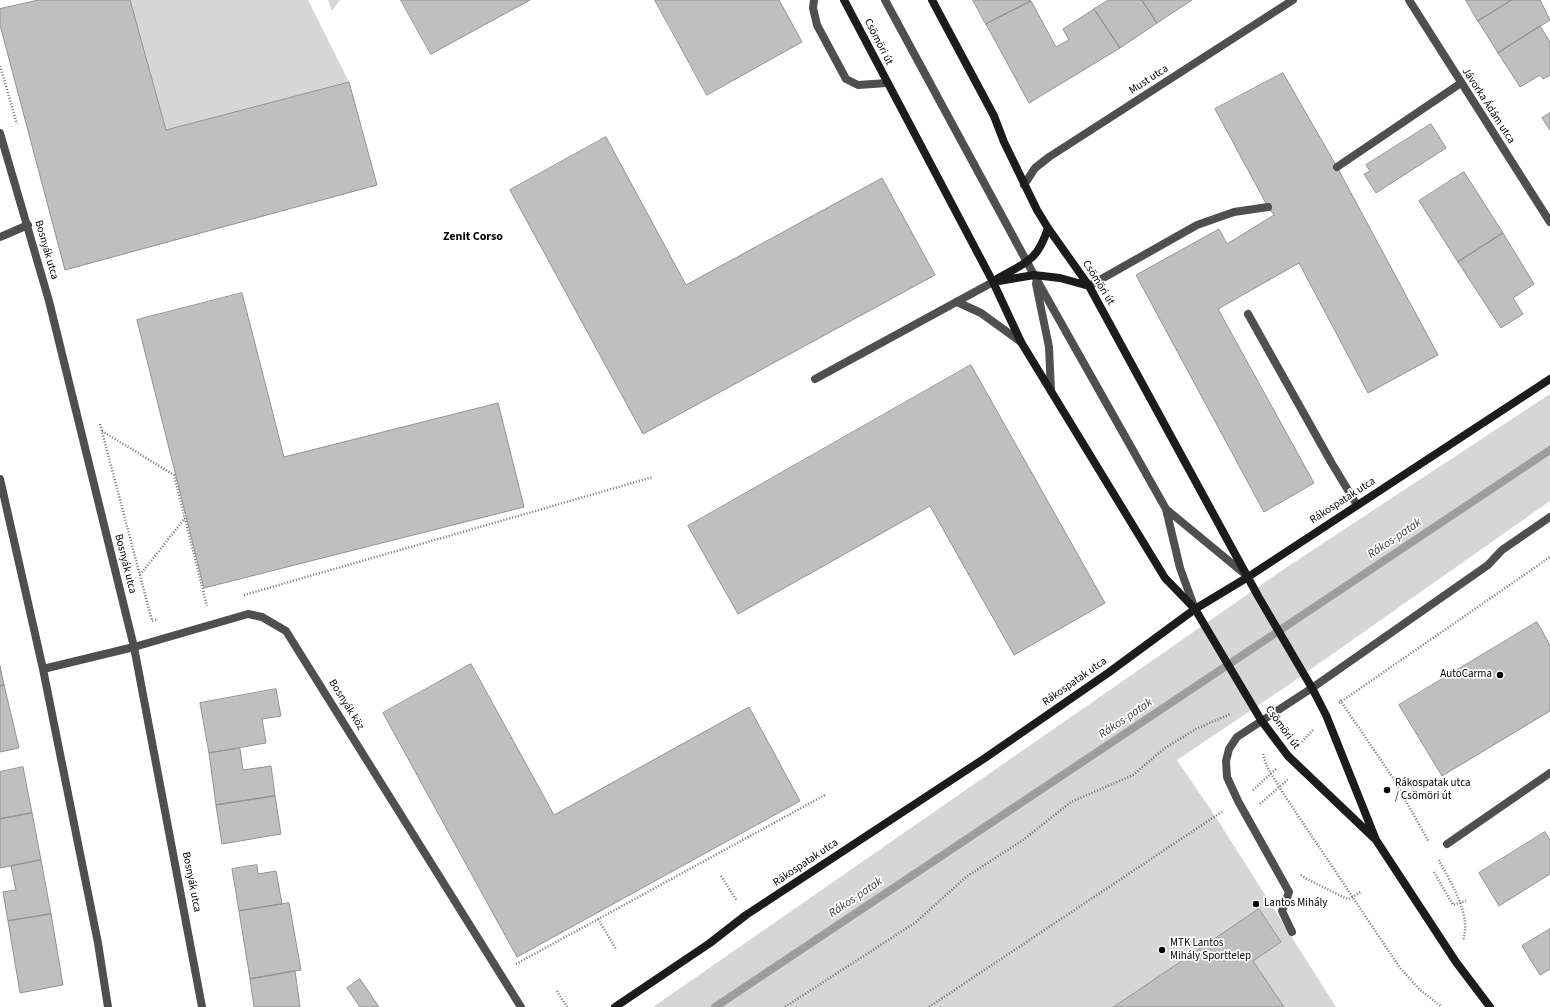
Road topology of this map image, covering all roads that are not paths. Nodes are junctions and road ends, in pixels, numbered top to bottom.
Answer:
1 (814, 0) edge
2 (844, 0) edge
3 (885, 0) edge
4 (932, 0) edge
5 (1293, 0) edge
6 (1409, 0) edge
7 (887, 83) junction
8 (1461, 83) junction
9 (0, 133) edge
10 (1337, 168) dead end
11 (1024, 185) junction
12 (1268, 207) dead end
13 (1550, 222) edge
14 (28, 225) junction
15 (1048, 228) junction
16 (0, 237) edge
17 (1027, 262) junction
18 (1034, 275) junction
19 (993, 282) junction
20 (1089, 286) junction
21 (957, 302) junction
22 (1248, 314) dead end
23 (1021, 342) junction
24 (815, 379) dead end
25 (1550, 379) edge
26 (1051, 391) junction
27 (0, 479) edge
28 (1357, 505) junction
29 (1166, 509) junction
30 (1550, 517) edge
31 (1248, 577) junction
32 (1195, 609) junction
33 (134, 647) junction
34 (43, 669) junction
35 (1312, 688) junction
36 (1261, 720) junction
37 (1550, 773) edge
38 (1376, 840) junction
39 (1447, 844) dead end
40 (1292, 932) dead end
41 (108, 1007) edge
42 (202, 1007) edge
43 (521, 1007) edge
44 (615, 1007) edge
45 (1490, 1007) edge

1 - 7 street
2 - 7 main road, Csömöri út
3 - 17 street, Csömöri út
4 - 11 main road, Csömöri út
5 - 11 street, Must utca
6 - 8 street, Jávorka Ádám utca
7 - 19 main road, Csömöri út
8 - 10 street
8 - 13 street, Jávorka Ádám utca
9 - 14 street, Bosnyák utca
11 - 15 main road, Csömöri út
12 - 20 street
14 - 16 street
14 - 33 street, Bosnyák utca
15 - 17 main road
15 - 20 main road, Csömöri út
17 - 18 street, Csömöri út
17 - 19 main road
18 - 19 main road
18 - 20 main road
18 - 26 street, Csömöri út
18 - 29 street, Csömöri út
19 - 21 street
19 - 23 main road, Csömöri út
20 - 31 main road, Csömöri út
21 - 23 street
21 - 24 street
22 - 28 street
23 - 26 main road, Csömöri út
25 - 28 main road, Rákospatak utca
26 - 32 main road, Csömöri út
27 - 34 street
28 - 31 main road, Rákospatak utca
29 - 31 street, Csömöri út
29 - 32 street, Csömöri út
30 - 35 street
31 - 32 main road, Rákospatak utca
31 - 35 main road, Csömöri út
32 - 36 main road, Csömöri út
32 - 44 main road, Rákospatak utca
33 - 34 street, Bosnyák köz
33 - 42 street, Bosnyák utca
33 - 43 street, Bosnyák köz
34 - 41 street
35 - 36 street
35 - 38 main road, Csömöri út
36 - 38 main road, Csömöri út
36 - 40 street
37 - 39 street
38 - 45 main road, Csömöri út

